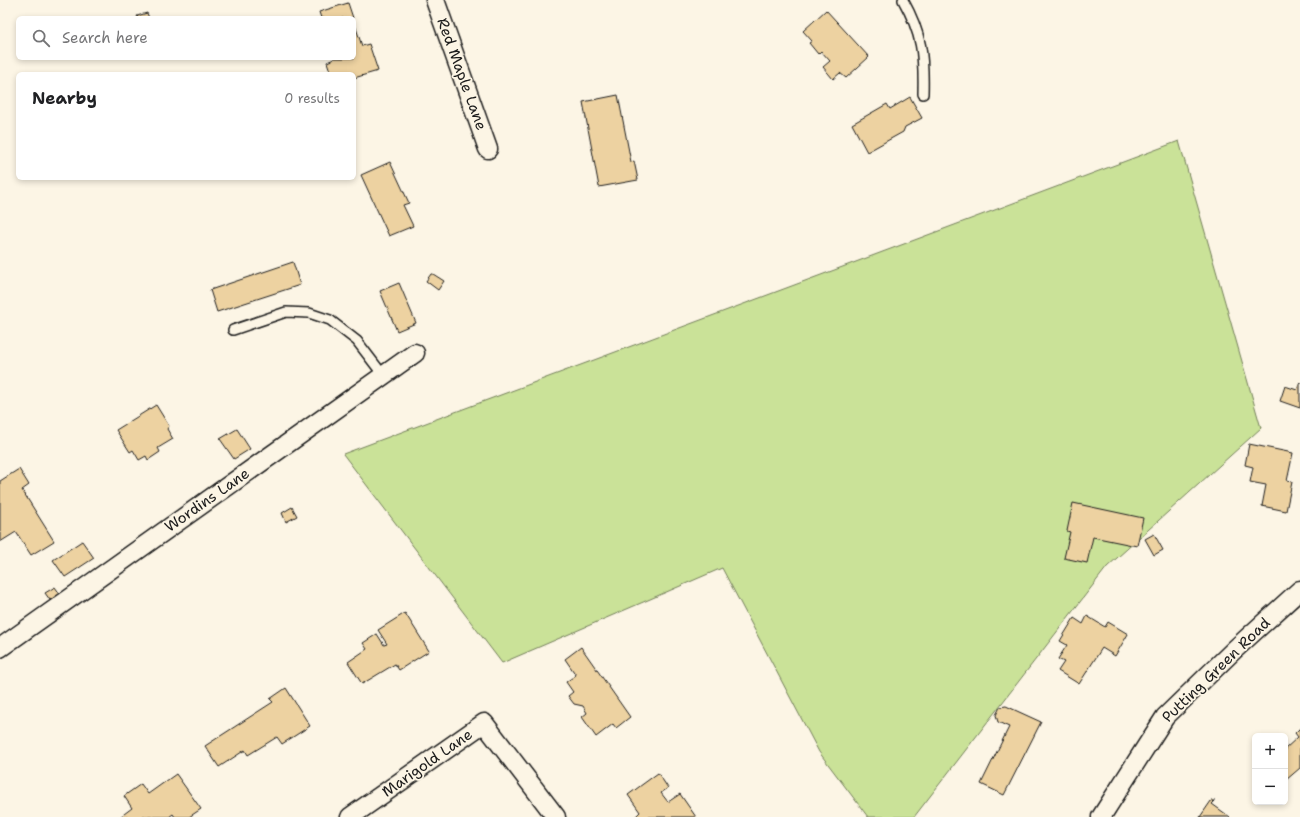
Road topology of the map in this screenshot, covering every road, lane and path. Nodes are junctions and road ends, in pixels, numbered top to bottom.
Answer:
1 (435, 0) edge
2 (903, 0) edge
3 (923, 94) dead end
4 (488, 149) dead end
5 (233, 330) dead end
6 (415, 353) dead end
7 (383, 375) junction
8 (1300, 590) edge
9 (0, 648) edge
10 (350, 817) edge
11 (556, 817) edge
12 (1101, 817) edge

1 - 4 street, Red Maple Lane
2 - 3 lane
5 - 7 lane
6 - 7 street, Wordins Lane
7 - 9 street, Wordins Lane
8 - 12 street, Putting Green Road
10 - 11 street, Marigold Lane

